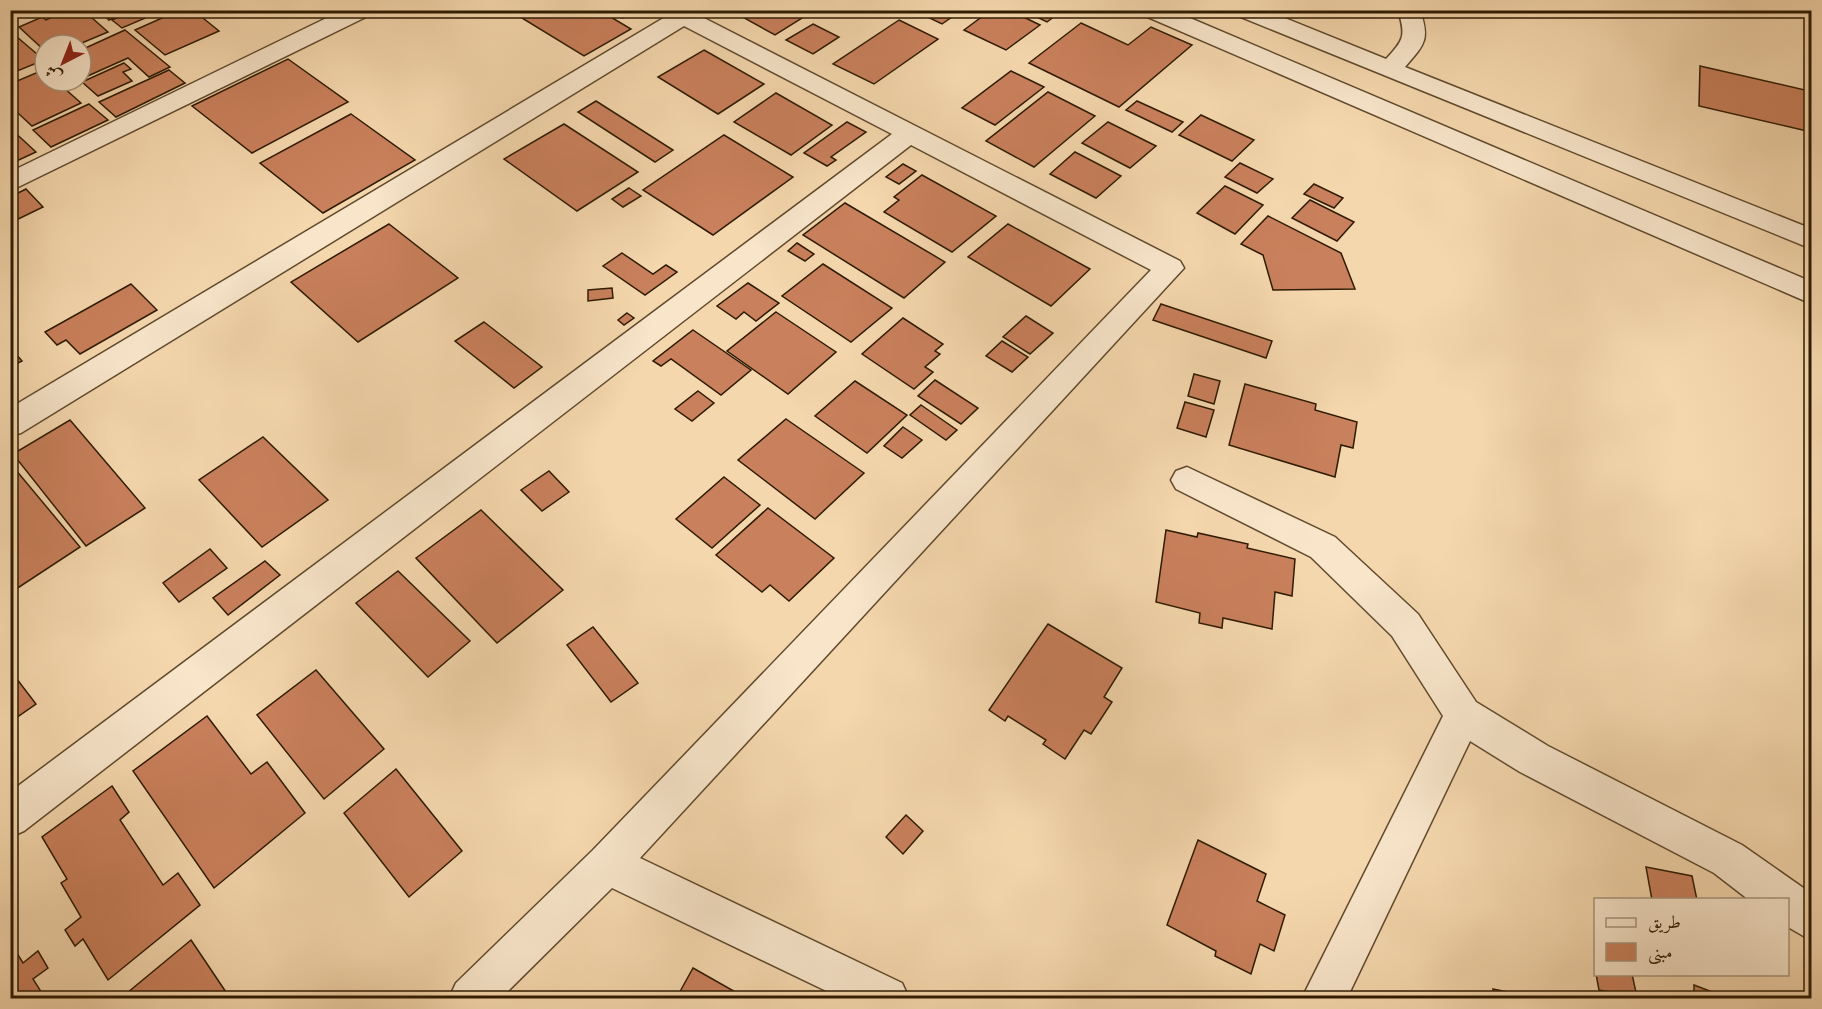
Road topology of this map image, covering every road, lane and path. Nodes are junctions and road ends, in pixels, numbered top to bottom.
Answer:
1 (362, 10) edge
2 (1150, 10) edge
3 (1244, 10) edge
4 (1409, 10) edge
5 (689, 14) edge
6 (1390, 69) junction
7 (910, 133) junction
8 (1580, 146) junction
9 (10, 183) edge
10 (1553, 183) junction
11 (1812, 240) edge
12 (1812, 294) edge
13 (10, 424) edge
14 (1187, 480) dead end
15 (1463, 715) junction
16 (10, 817) edge
17 (607, 864) junction
18 (1781, 898) edge
19 (1789, 903) edge
20 (1812, 920) edge
21 (471, 999) edge
22 (887, 999) edge
23 (1324, 999) edge

1 - 9 street
2 - 10 street
3 - 6 street
4 - 6 street
5 - 7 street
5 - 13 street
6 - 8 street
7 - 16 street
7 - 17 street
8 - 10 street
8 - 11 street
10 - 12 street
14 - 15 street
15 - 18 street
15 - 23 street
17 - 21 street
17 - 22 street
19 - 20 street

